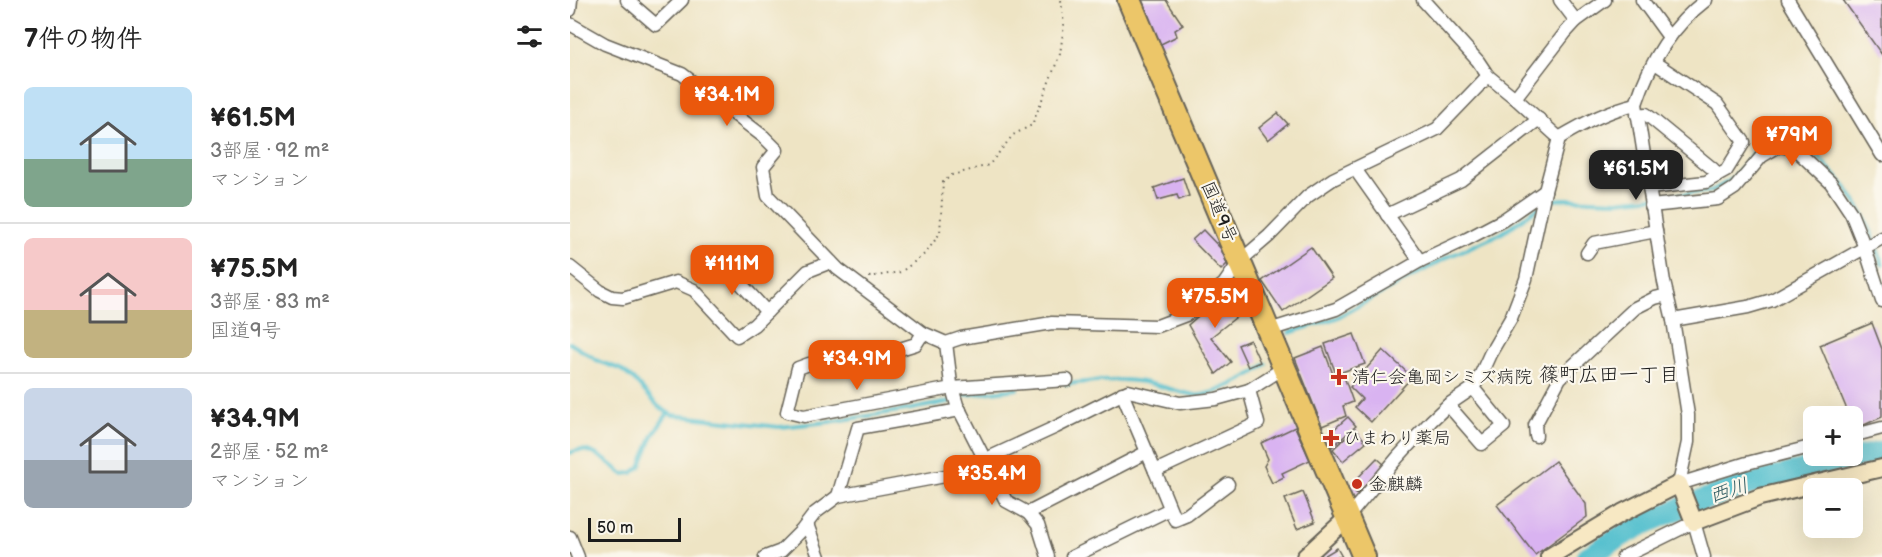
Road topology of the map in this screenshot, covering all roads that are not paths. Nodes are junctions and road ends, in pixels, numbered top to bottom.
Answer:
1 (572, 0) edge
2 (627, 0) edge
3 (682, 0) edge
4 (1129, 0) edge
5 (1423, 0) edge
6 (1560, 0) edge
7 (1605, 0) edge
8 (1642, 0) edge
9 (1706, 0) edge
10 (1788, 0) edge
11 (570, 10) edge
12 (1576, 21) junction
13 (570, 24) edge
14 (1669, 37) junction
15 (1654, 63) junction
16 (1488, 76) junction
17 (1515, 98) junction
18 (1637, 110) junction
19 (1539, 119) junction
20 (1559, 138) junction
21 (1882, 155) edge
22 (1355, 169) junction
23 (1717, 176) junction
24 (1649, 188) junction
25 (1545, 191) junction
26 (1652, 206) junction
27 (1387, 215) junction
28 (1656, 231) junction
29 (1882, 238) edge
30 (1865, 248) junction
31 (1587, 253) dead end
32 (719, 260) dead end
33 (1240, 261) junction
34 (1420, 261) junction
35 (831, 262) junction
36 (570, 267) edge
37 (1667, 295) junction
38 (1882, 301) edge
39 (767, 312) junction
40 (1673, 320) junction
41 (1269, 330) junction
42 (923, 333) junction
43 (946, 342) junction
44 (1285, 367) junction
45 (1067, 380) dead end
46 (952, 388) junction
47 (1473, 388) junction
48 (1249, 390) junction
49 (1122, 393) junction
50 (1448, 405) junction
51 (960, 410) junction
52 (1882, 428) edge
53 (1863, 433) edge
54 (1536, 436) dead end
55 (1803, 449) edge
56 (1147, 452) junction
57 (986, 464) junction
58 (1882, 468) edge
59 (1155, 471) junction
60 (1228, 484) dead end
61 (1680, 488) junction
62 (838, 496) junction
63 (1170, 509) junction
64 (1028, 513) junction
65 (1347, 518) junction
66 (1692, 519) junction
67 (807, 524) junction
68 (570, 537) edge
69 (578, 557) edge
70 (765, 557) edge
71 (819, 557) edge
72 (1048, 557) edge
73 (1072, 557) edge
74 (1305, 557) edge
75 (1364, 557) edge
76 (1549, 557) edge
77 (1623, 557) edge
78 (1704, 557) edge

1 - 11 street
2 - 3 street
4 - 33 highway, 国道9号
5 - 16 street
6 - 12 street
7 - 12 street
8 - 14 street
9 - 14 street
10 - 21 street
12 - 17 street
13 - 35 street
14 - 15 street
15 - 18 street
15 - 23 street
16 - 17 street
16 - 22 street
17 - 19 street
18 - 20 street
18 - 23 street
18 - 24 street
19 - 20 street
19 - 27 street
20 - 25 street
22 - 27 street
22 - 33 street
23 - 24 street
24 - 26 street
25 - 34 street
25 - 47 street
26 - 28 street
26 - 30 street
27 - 34 street
28 - 31 street
28 - 37 street
29 - 30 street
30 - 38 street
30 - 40 street
32 - 39 street
33 - 41 highway, 国道9号
33 - 43 street
34 - 41 street
35 - 39 street
35 - 42 street
36 - 39 street
37 - 40 street
37 - 54 street
40 - 61 street
41 - 44 highway, 国道9号
42 - 43 street
42 - 46 street
43 - 46 street
44 - 48 street
44 - 65 highway, 国道9号
45 - 46 street
46 - 51 street
47 - 50 street
47 - 50 street
48 - 49 street
48 - 59 street
49 - 56 street
49 - 57 street
50 - 65 street
51 - 57 street
51 - 62 street
52 - 53 street
55 - 61 street
56 - 59 street
56 - 64 street
57 - 62 street
57 - 64 street
58 - 66 street
59 - 63 street
60 - 63 street
61 - 66 street
61 - 76 street
62 - 67 street
63 - 73 street
64 - 72 street
65 - 74 street
65 - 75 highway, 国道9号
66 - 77 street
66 - 78 street
67 - 70 street
67 - 71 street
68 - 69 street

